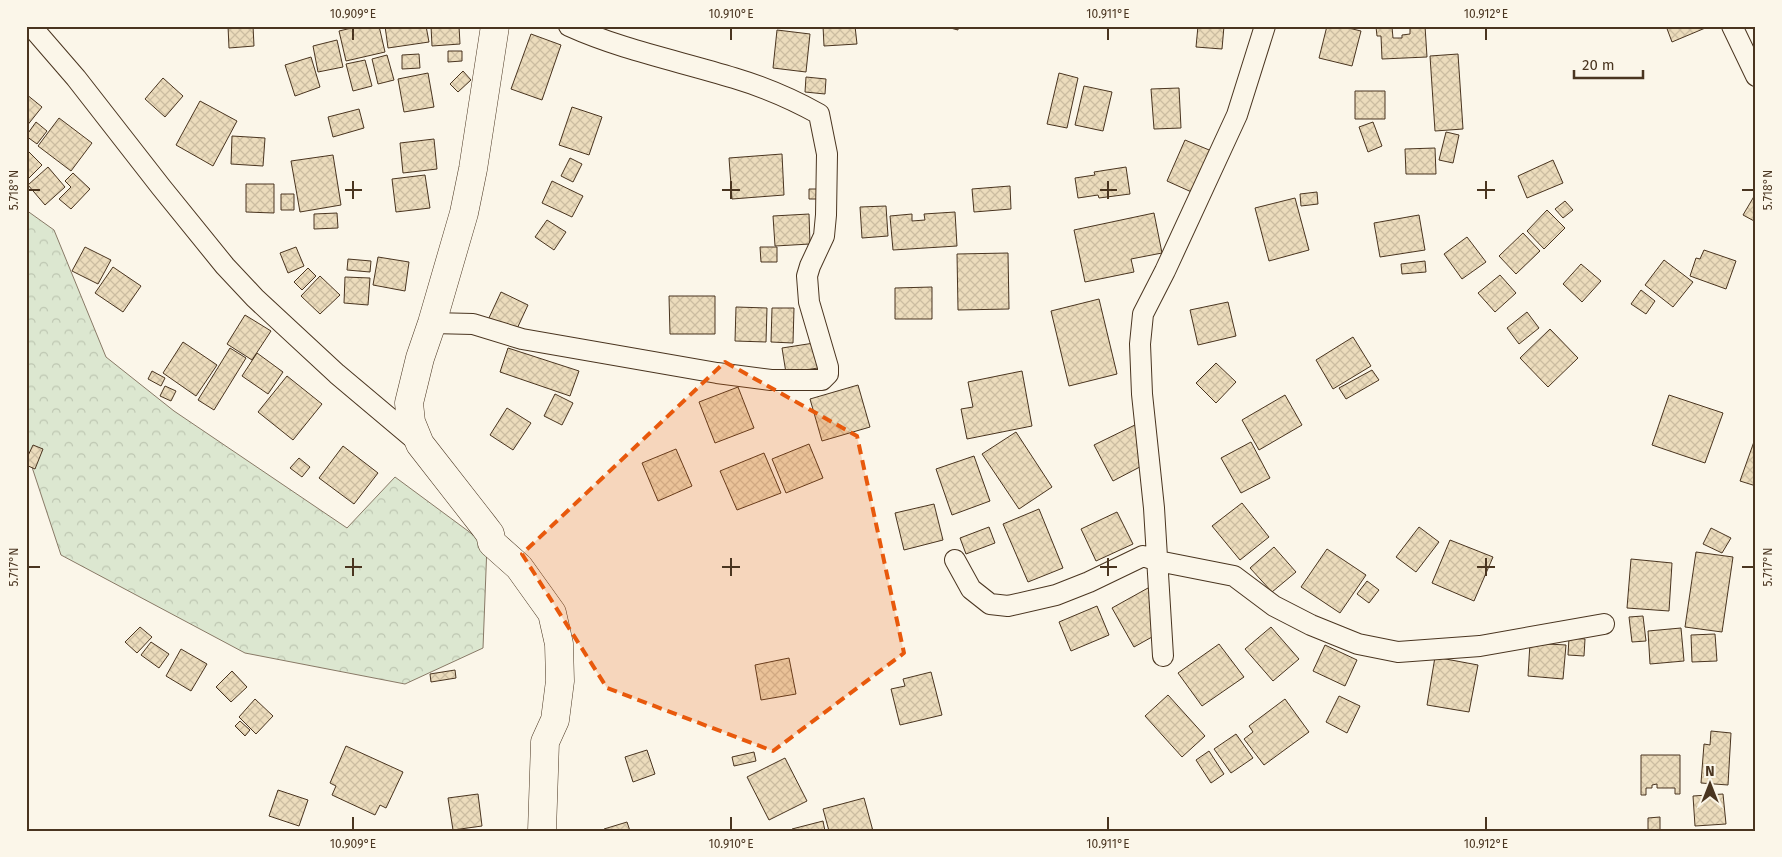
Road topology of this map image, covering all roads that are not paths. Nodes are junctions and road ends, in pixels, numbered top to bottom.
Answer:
1 (31, 26) edge
2 (495, 26) edge
3 (569, 26) edge
4 (1265, 26) edge
5 (1732, 26) edge
6 (1756, 76) edge
7 (432, 323) junction
8 (420, 444) junction
9 (955, 560) dead end
10 (1158, 561) junction
11 (1604, 624) dead end
12 (1164, 656) dead end
13 (542, 831) edge

1 - 8 street
2 - 7 main road
3 - 7 street
4 - 10 street
5 - 6 street
7 - 8 main road
8 - 13 main road
9 - 10 street
10 - 11 street
10 - 12 street

